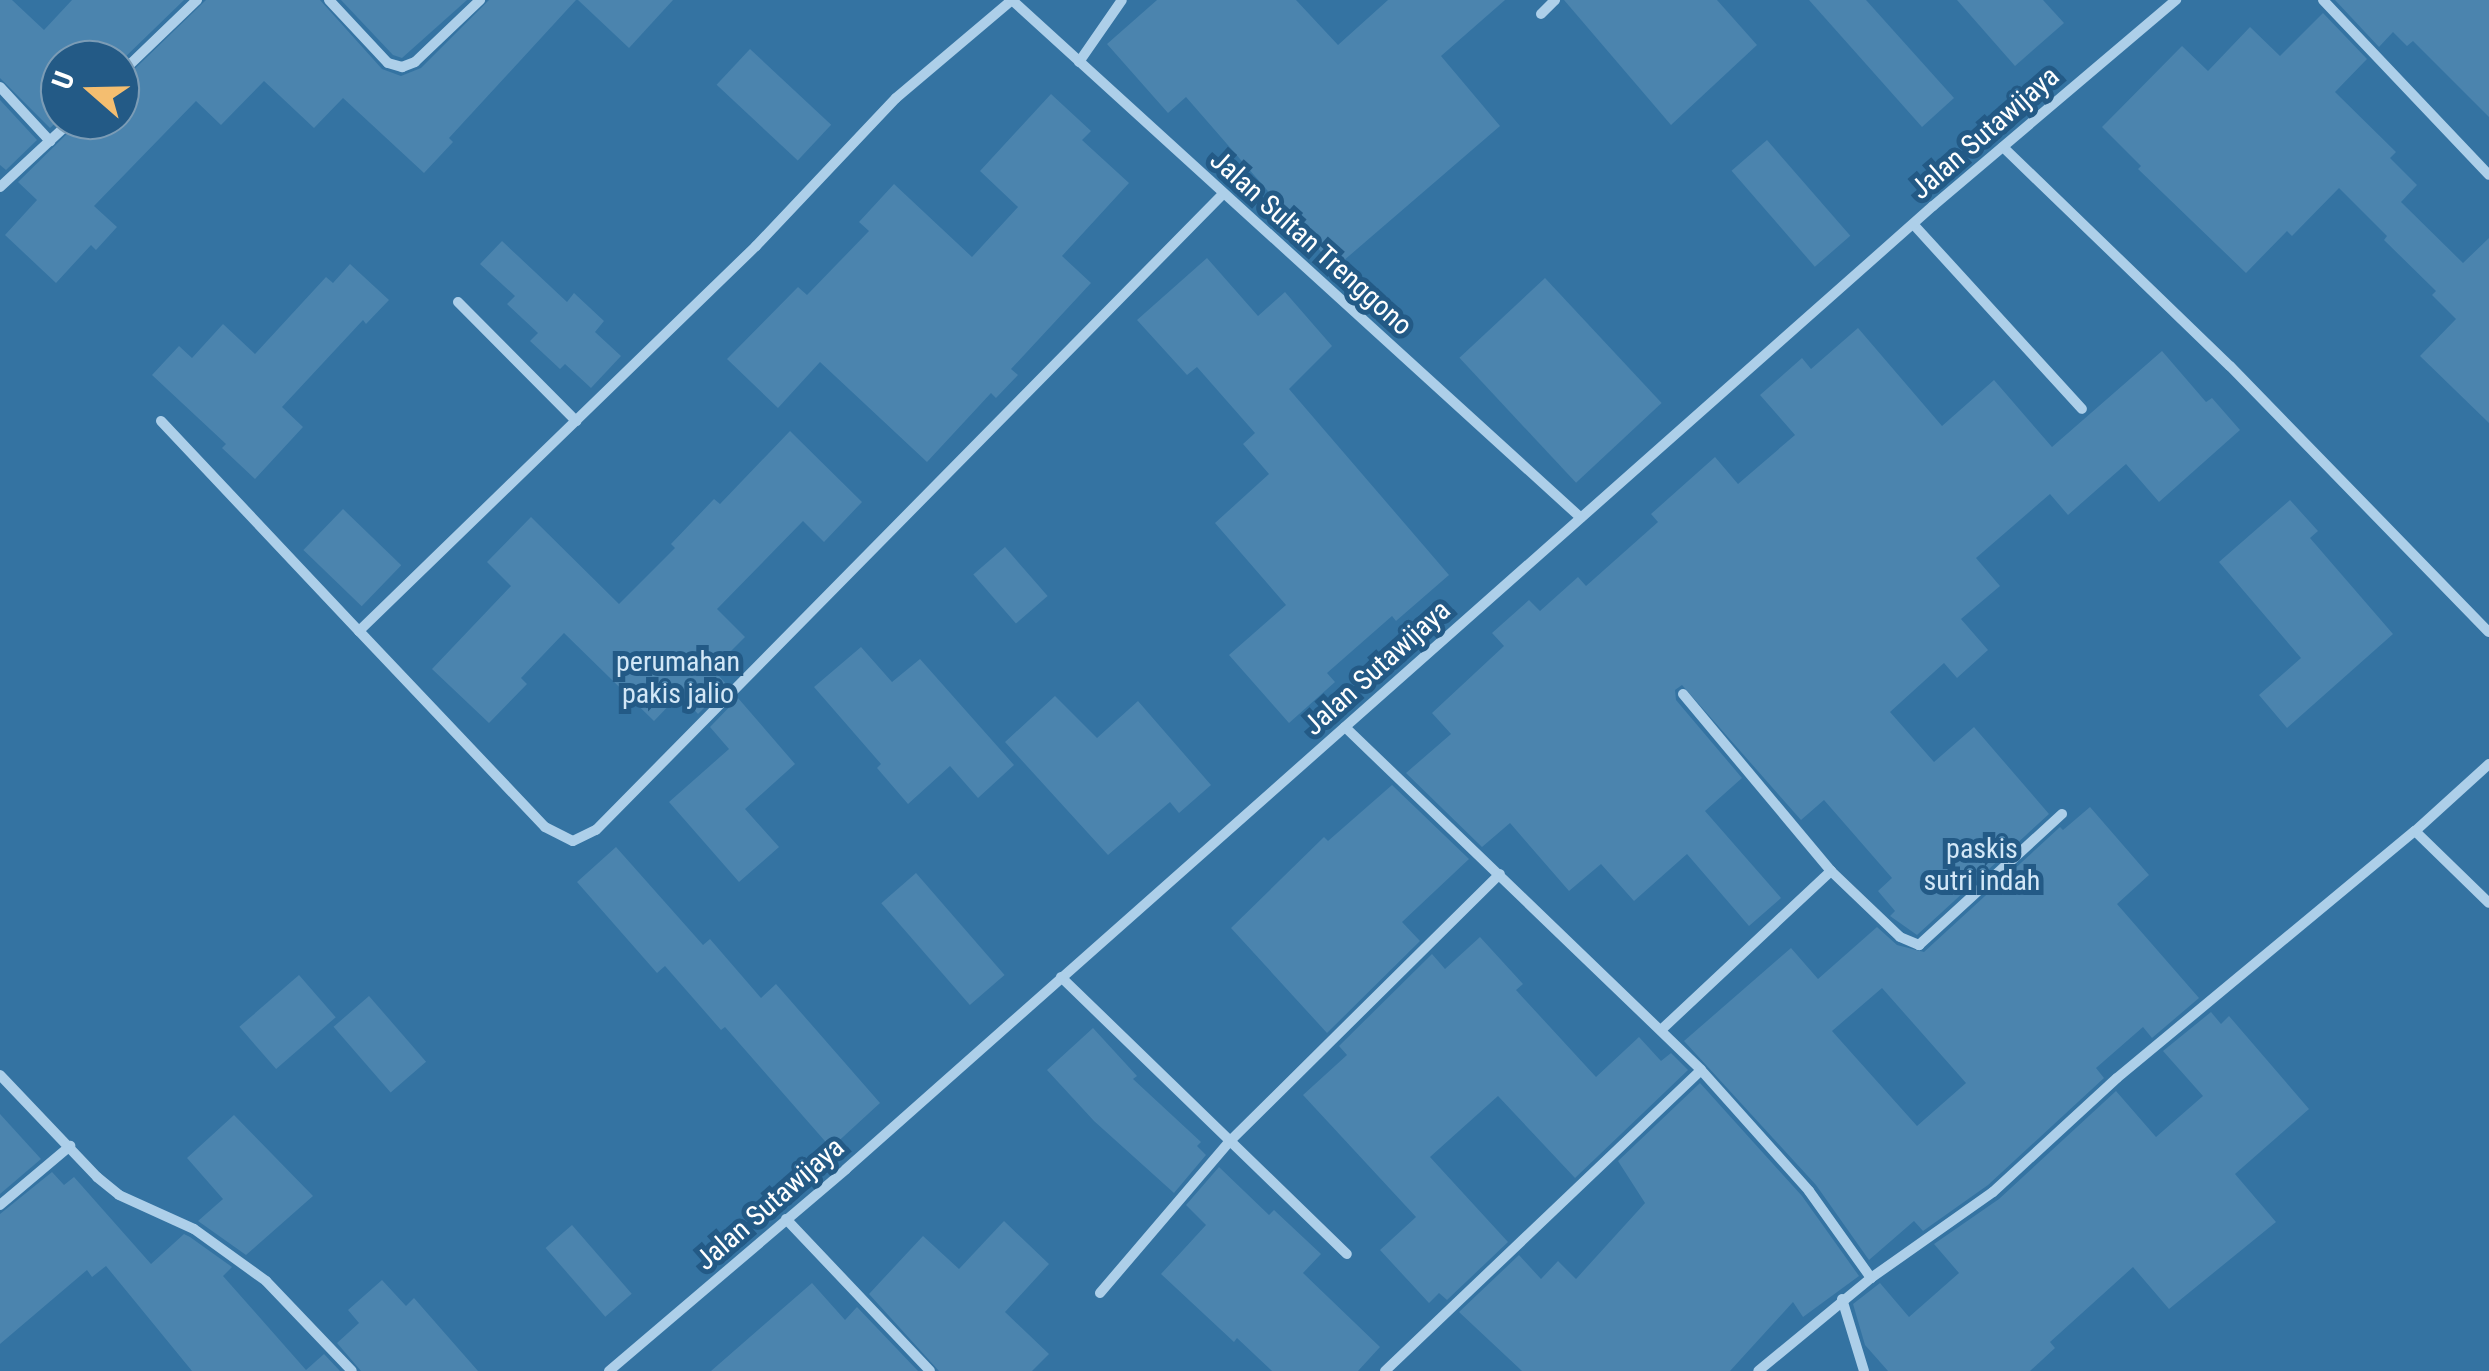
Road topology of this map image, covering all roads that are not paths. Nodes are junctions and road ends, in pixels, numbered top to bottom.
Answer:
1 (197, 0) edge
2 (329, 0) edge
3 (480, 0) edge
4 (1012, 0) edge
5 (1122, 0) edge
6 (1554, 0) edge
7 (2176, 0) edge
8 (2323, 0) edge
9 (1541, 14) dead end
10 (140, 55) edge
11 (1079, 62) junction
12 (0, 87) edge
13 (50, 141) joint
14 (2003, 147) junction
15 (2489, 174) edge
16 (0, 187) edge
17 (1223, 194) junction
18 (1914, 225) junction
19 (458, 302) dead end
20 (2082, 409) dead end
21 (160, 421) dead end
22 (576, 421) junction
23 (1581, 518) junction
24 (359, 631) junction
25 (2489, 632) edge
26 (1683, 694) dead end
27 (1346, 727) junction
28 (2489, 764) edge
29 (2062, 814) dead end
30 (2415, 830) junction
31 (1831, 871) junction
32 (1500, 874) junction
33 (2489, 903) edge
34 (1061, 978) junction
35 (1661, 1030) junction
36 (1701, 1070) junction
37 (0, 1075) edge
38 (1229, 1142) junction
39 (70, 1146) junction
40 (0, 1205) edge
41 (786, 1219) junction
42 (1347, 1254) dead end
43 (1871, 1278) junction
44 (1100, 1293) dead end
45 (1842, 1299) junction
46 (352, 1371) edge
47 (609, 1371) edge
48 (930, 1371) edge
49 (1386, 1371) edge
50 (1758, 1371) edge
51 (1864, 1371) edge

1 - 10 street
2 - 3 street
4 - 11 street, Jalan Sultan Trenggono
4 - 22 street
5 - 11 street
6 - 9 street
7 - 14 street, Jalan Sutawijaya
8 - 15 street
11 - 17 street, Jalan Sultan Trenggono
12 - 13 street
13 - 16 street
14 - 18 street, Jalan Sutawijaya
14 - 25 street
17 - 23 street, Jalan Sultan Trenggono
17 - 24 street
18 - 20 street
18 - 23 street, Jalan Sutawijaya
19 - 22 street
21 - 24 street
22 - 24 street
23 - 27 street, Jalan Sutawijaya
26 - 31 street
27 - 32 street
27 - 34 street, Jalan Sutawijaya
28 - 30 street
29 - 31 street
30 - 33 street
30 - 43 street
31 - 35 street
32 - 35 street
32 - 38 street
34 - 38 street
34 - 41 street, Jalan Sutawijaya
35 - 36 street
36 - 43 street
36 - 49 street
37 - 39 street
38 - 42 street
38 - 44 street
39 - 40 street
39 - 46 street
41 - 47 street, Jalan Sutawijaya
41 - 48 street
43 - 45 street
45 - 50 street
45 - 51 street

